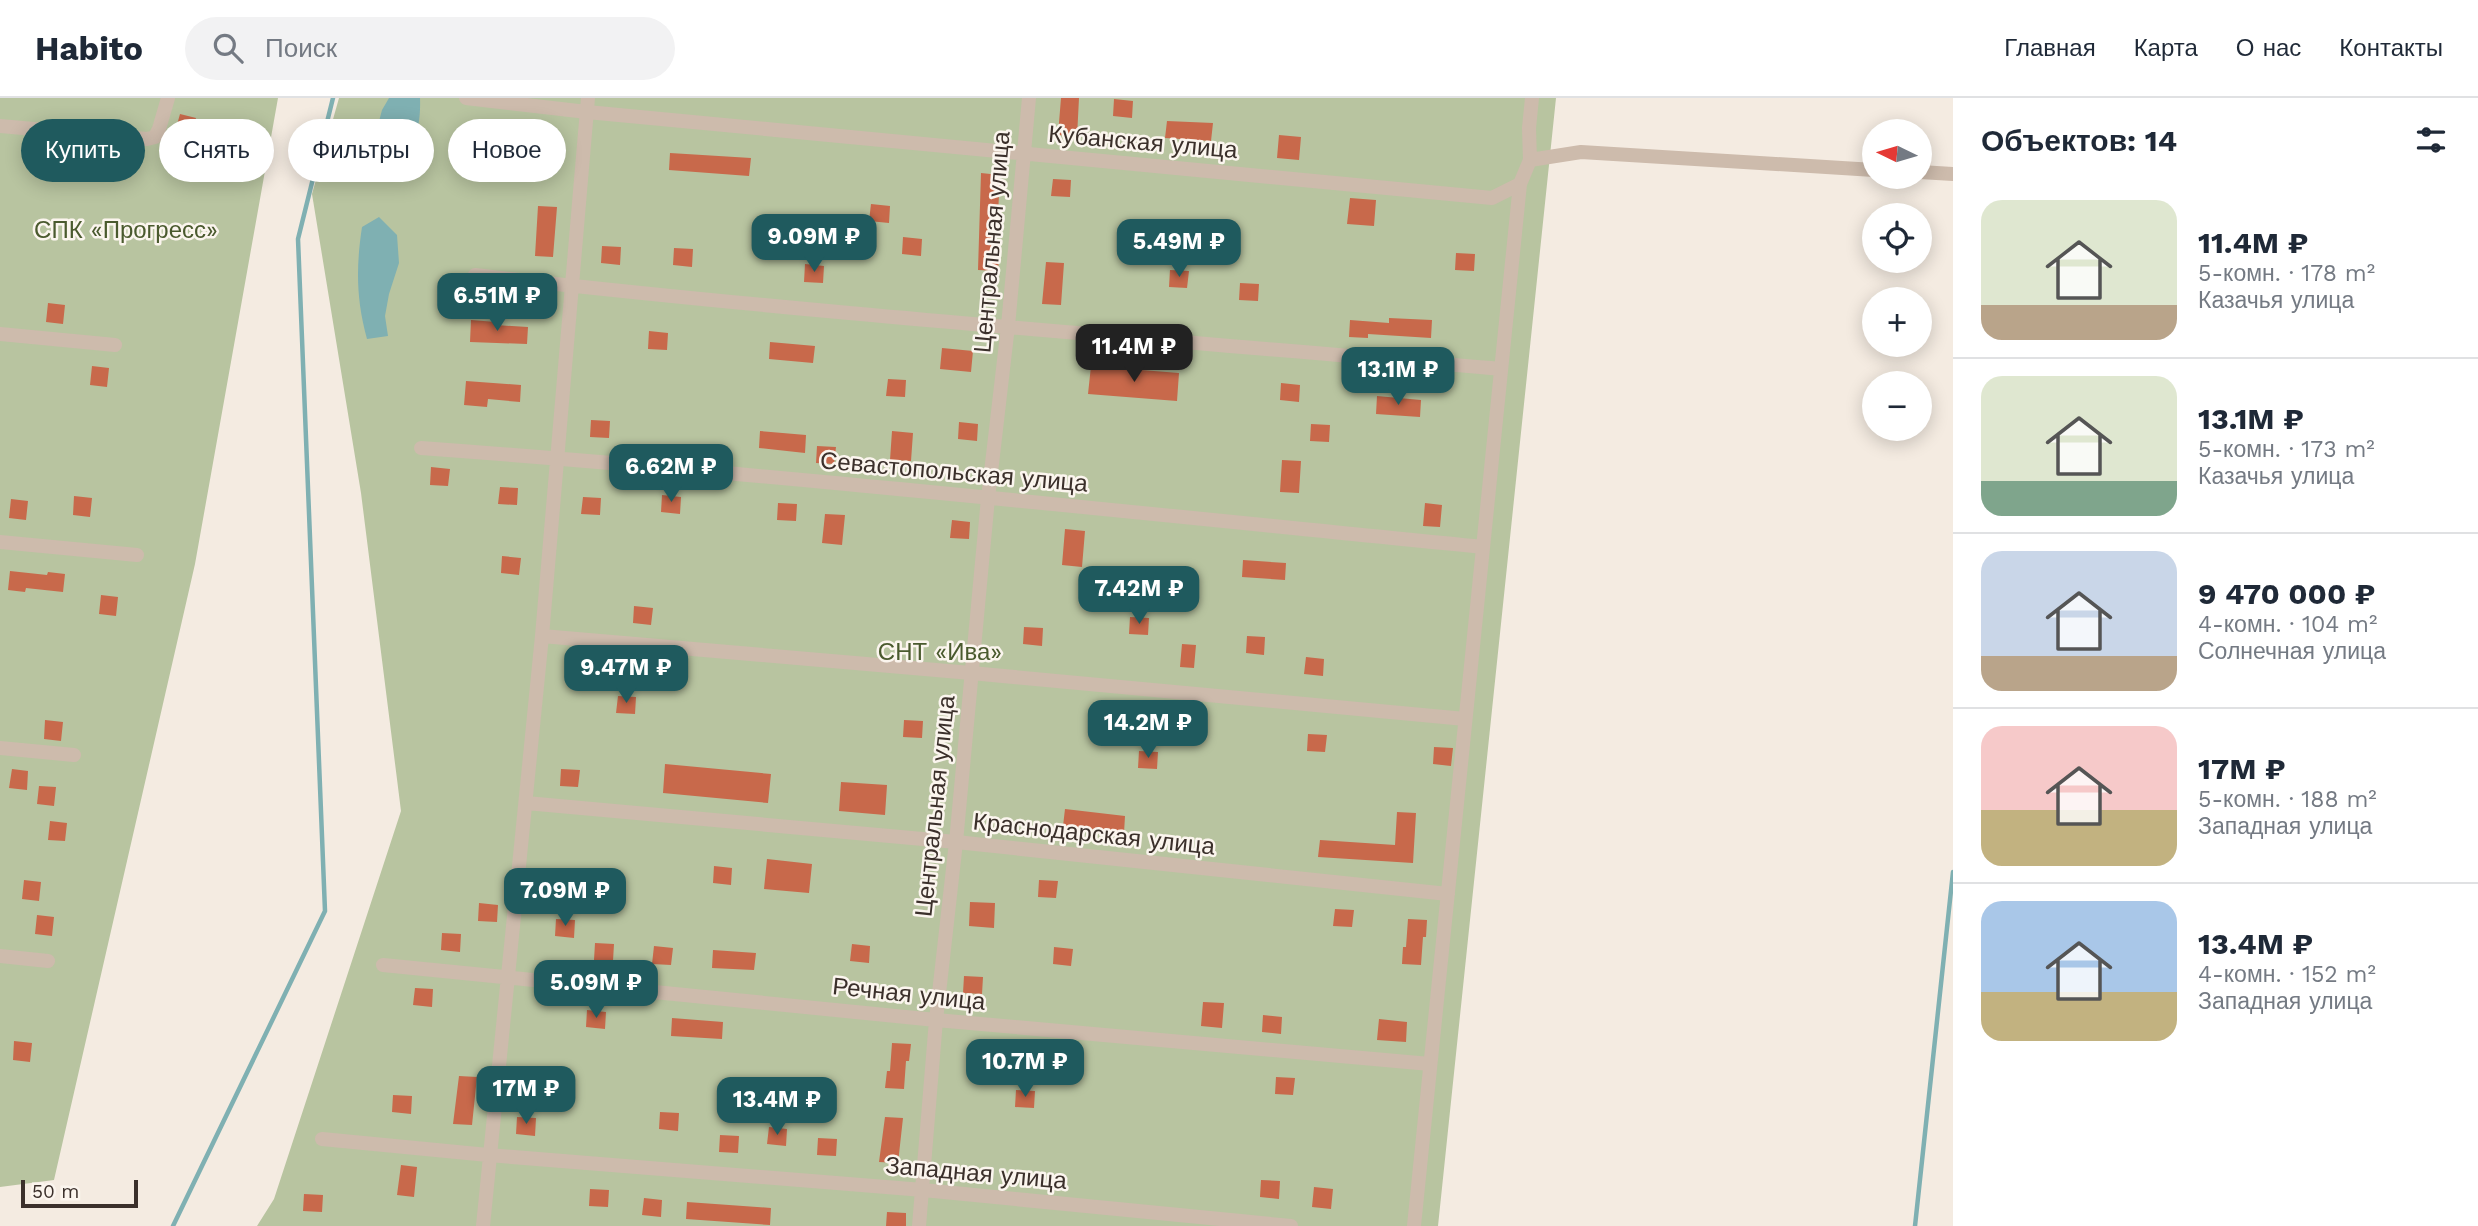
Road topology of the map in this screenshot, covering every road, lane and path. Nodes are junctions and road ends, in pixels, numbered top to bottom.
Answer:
1 (167, 98) edge
2 (466, 98) edge
3 (1029, 98) edge
4 (1532, 98) edge
5 (587, 105) edge
6 (0, 126) edge
7 (1022, 153) junction
8 (1530, 160) junction
9 (1862, 169) edge
10 (1932, 173) edge
11 (1953, 174) edge
12 (1520, 184) junction
13 (475, 275) dead end
14 (573, 286) junction
15 (1008, 326) junction
16 (0, 334) edge
17 (115, 345) dead end
18 (1501, 369) junction
19 (421, 447) dead end
20 (558, 458) junction
21 (988, 498) junction
22 (0, 542) edge
23 (1483, 547) junction
24 (137, 555) dead end
25 (542, 636) junction
26 (971, 673) junction
27 (1465, 719) junction
28 (0, 748) edge
29 (74, 755) dead end
30 (526, 803) junction
31 (956, 842) junction
32 (1448, 894) junction
33 (0, 957) edge
34 (48, 961) dead end
35 (383, 965) dead end
36 (508, 976) junction
37 (936, 1020) junction
38 (1430, 1064) junction
39 (323, 1139) dead end
40 (488, 1155) junction
41 (923, 1190) junction
42 (483, 1226) edge
43 (919, 1226) edge
44 (1291, 1226) edge
45 (1414, 1226) edge

1 - 6 street
2 - 5 street, Кубанская улица
3 - 7 street, Центральная улица
4 - 8 street
5 - 7 street, Кубанская улица
5 - 14 street
7 - 12 street, Кубанская улица
7 - 15 street, Центральная улица
8 - 9 street
8 - 12 street
10 - 11 street
12 - 18 street
13 - 14 street
14 - 15 street
14 - 20 street
15 - 18 street
15 - 21 street, Центральная улица
16 - 17 street
18 - 23 street
19 - 20 street, Севастопольская улица
20 - 21 street, Севастопольская улица
20 - 25 street
21 - 23 street, Севастопольская улица
21 - 26 street, Центральная улица
22 - 24 street
23 - 27 street
25 - 26 street
25 - 30 street
26 - 27 street
26 - 31 street, Центральная улица
27 - 32 street
28 - 29 street
30 - 31 street, Краснодарская улица
30 - 36 street
31 - 32 street, Краснодарская улица
31 - 37 street, Центральная улица
32 - 38 street
33 - 34 street
35 - 36 street, Речная улица
36 - 37 street, Речная улица
36 - 40 street
37 - 38 street, Речная улица
37 - 41 street, Центральная улица
38 - 45 street
39 - 40 street, Западная улица
40 - 41 street, Западная улица
40 - 42 street
41 - 43 street, Центральная улица
41 - 44 street, Западная улица

